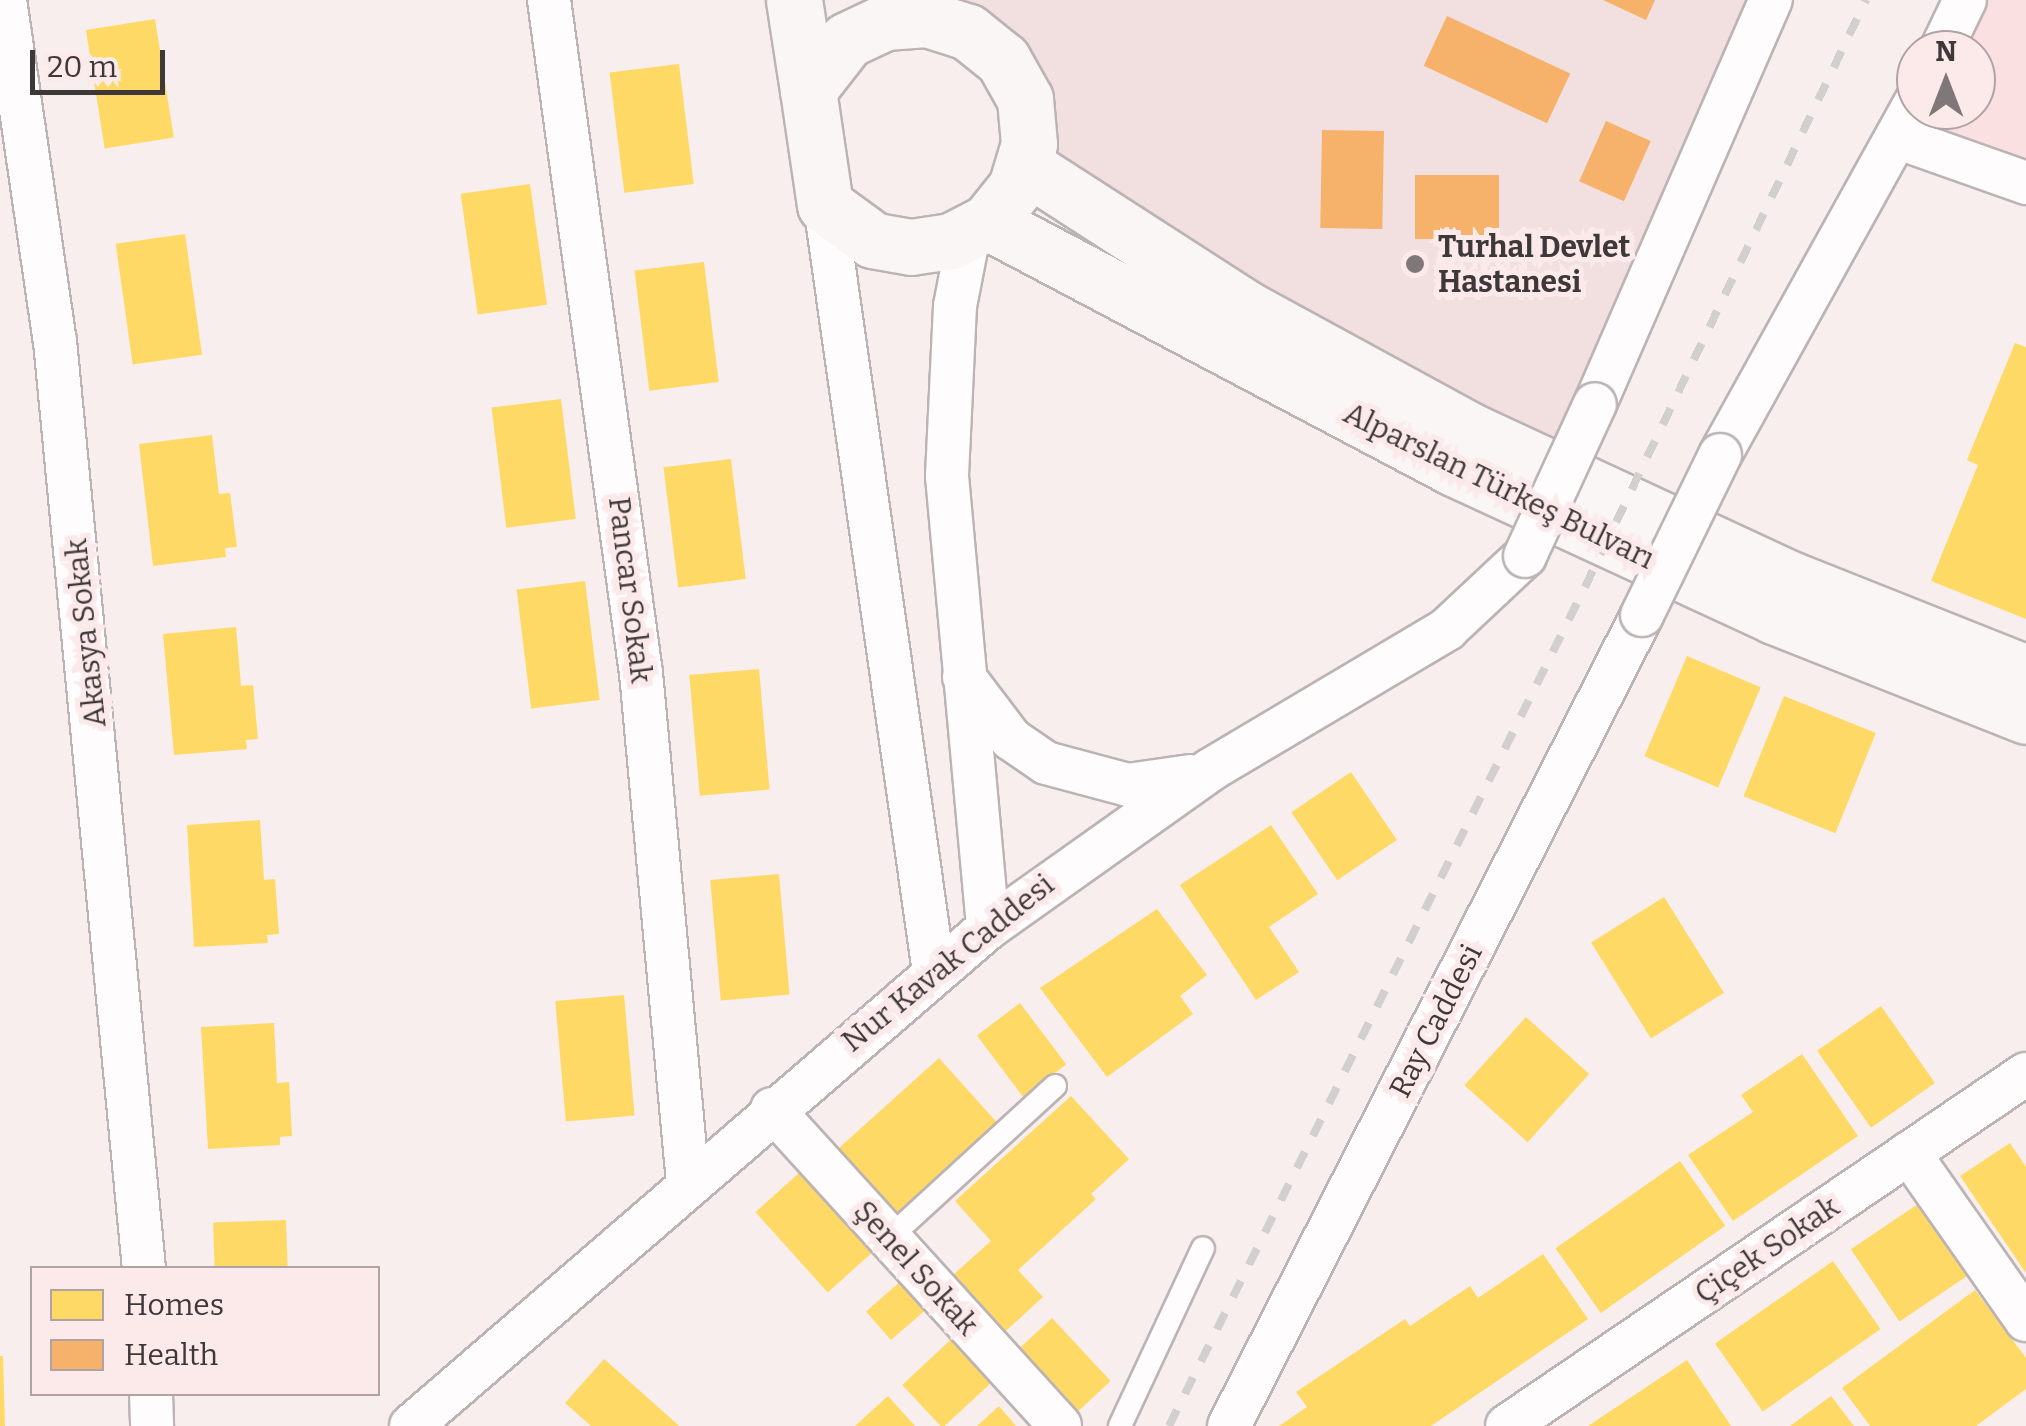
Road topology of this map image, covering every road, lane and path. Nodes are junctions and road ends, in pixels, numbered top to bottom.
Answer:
1 (5, 0) edge
2 (549, 0) edge
3 (794, 0) edge
4 (1771, 0) edge
5 (1966, 0) edge
6 (961, 16) edge
7 (1951, 30) edge
8 (808, 90) junction
9 (1901, 130) edge
10 (1926, 130) edge
11 (1024, 166) junction
12 (2026, 183) edge
13 (825, 205) junction
14 (978, 228) junction
15 (1564, 474) junction
16 (960, 671) junction
17 (2026, 673) edge
18 (2026, 716) edge
19 (1210, 770) junction
20 (988, 928) junction
21 (934, 972) junction
22 (2026, 1074) edge
23 (1055, 1086) dead end
24 (772, 1109) junction
25 (1909, 1153) junction
26 (688, 1183) junction
27 (889, 1238) junction
28 (1203, 1248) dead end
29 (144, 1266) edge
30 (2026, 1320) edge
31 (151, 1396) edge
32 (1514, 1424) edge
33 (152, 1426) edge
34 (411, 1426) edge
35 (1060, 1426) edge
36 (1120, 1426) edge
37 (1229, 1426) edge

1 - 29 street, Akasya Sokak
2 - 26 street, Pancar Sokak
3 - 8 street
4 - 15 street, bridge
5 - 7 street
6 - 8 street
6 - 11 street
8 - 13 street
9 - 37 street, Ray Caddesi, bridge
10 - 12 street
11 - 14 street
11 - 15 street, Alparslan Türkeş Bulvarı
13 - 14 street
13 - 21 street
14 - 16 street
14 - 18 street, Alparslan Türkeş Bulvarı
15 - 17 street, Alparslan Türkeş Bulvarı
15 - 19 street, Nur Kavak Caddesi, bridge
16 - 19 street
16 - 20 street
19 - 20 street, Nur Kavak Caddesi
20 - 21 street, Nur Kavak Caddesi
21 - 24 street, Nur Kavak Caddesi
22 - 25 street, Çiçek Sokak
23 - 27 lane
24 - 26 street, Nur Kavak Caddesi
24 - 27 street, Şenel Sokak
25 - 30 street
25 - 32 street, Çiçek Sokak
26 - 34 street, Nur Kavak Caddesi
27 - 35 street, Şenel Sokak
28 - 36 lane
31 - 33 street

